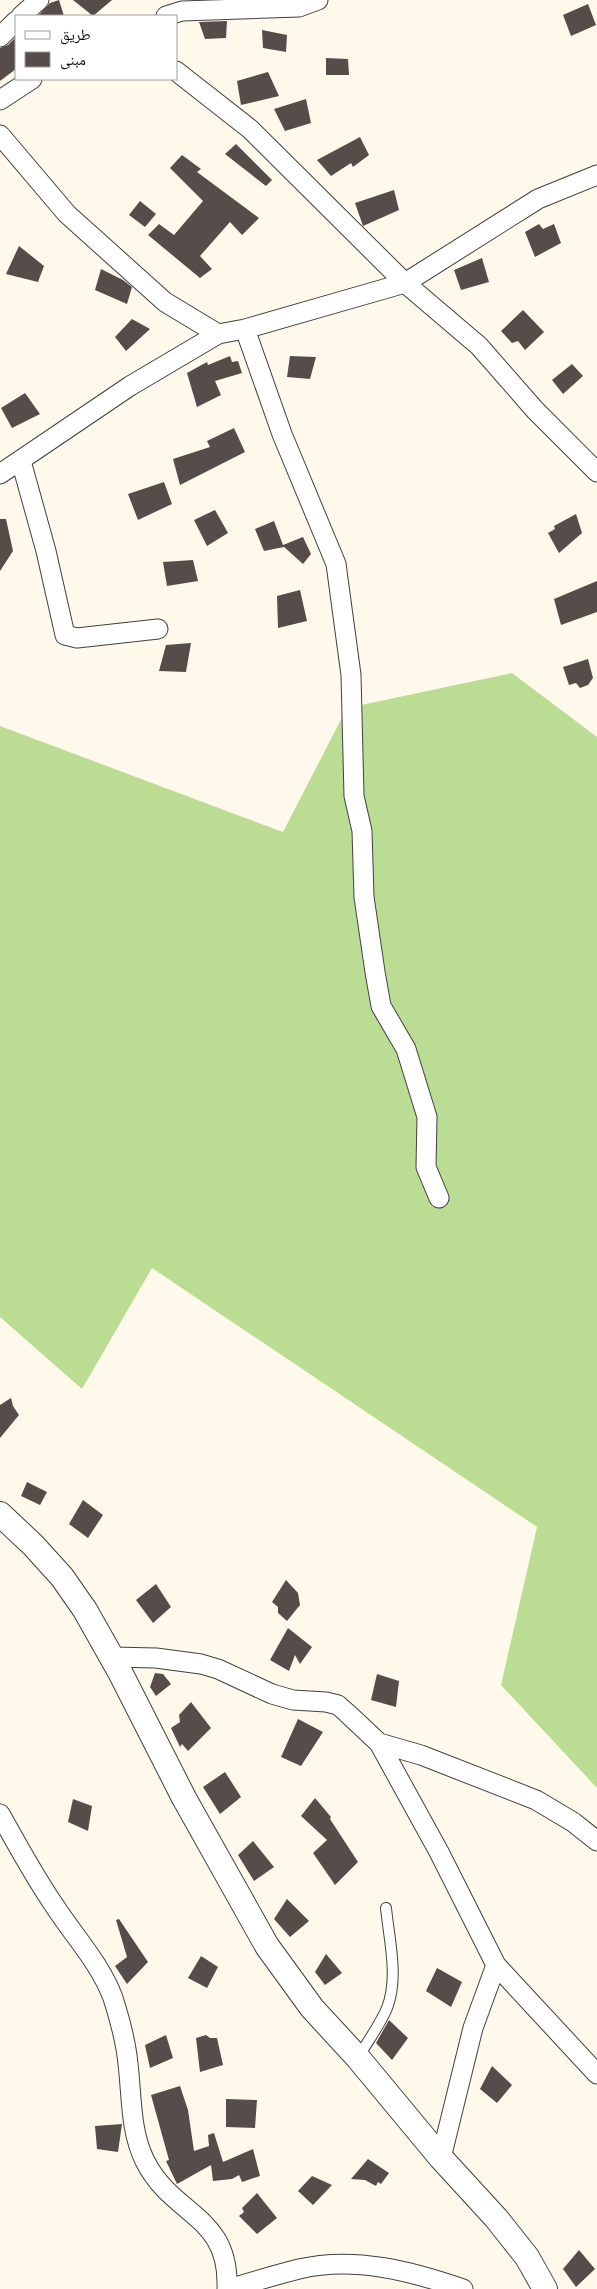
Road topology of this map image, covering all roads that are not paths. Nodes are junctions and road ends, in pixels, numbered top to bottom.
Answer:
1 (39, 0) edge
2 (318, 0) edge
3 (23, 15) edge
4 (170, 15) edge
5 (15, 22) edge
6 (0, 37) edge
7 (178, 73) edge
8 (30, 80) edge
9 (0, 100) edge
10 (0, 135) edge
11 (597, 175) edge
12 (405, 282) junction
13 (245, 329) junction
14 (218, 334) junction
15 (21, 461) junction
16 (597, 472) edge
17 (0, 474) edge
18 (158, 629) dead end
19 (439, 1198) dead end
20 (0, 1514) edge
21 (112, 1657) junction
22 (379, 1743) junction
23 (0, 1814) edge
24 (597, 1840) edge
25 (386, 1908) dead end
26 (496, 1965) junction
27 (358, 2058) junction
28 (597, 2074) edge
29 (441, 2158) junction
30 (228, 2289) edge
31 (464, 2289) edge
32 (546, 2289) edge

1 - 3 street
2 - 4 street
5 - 6 street
7 - 12 street
8 - 9 street
10 - 14 street
11 - 12 street
12 - 13 street
12 - 16 street
13 - 14 street
13 - 19 street
14 - 15 street
15 - 17 street
15 - 18 street
20 - 21 street
21 - 22 street
21 - 27 street
22 - 24 street
22 - 26 street
23 - 30 street
25 - 27 lane
26 - 28 street
26 - 29 street
27 - 29 street
29 - 32 street
30 - 31 street

